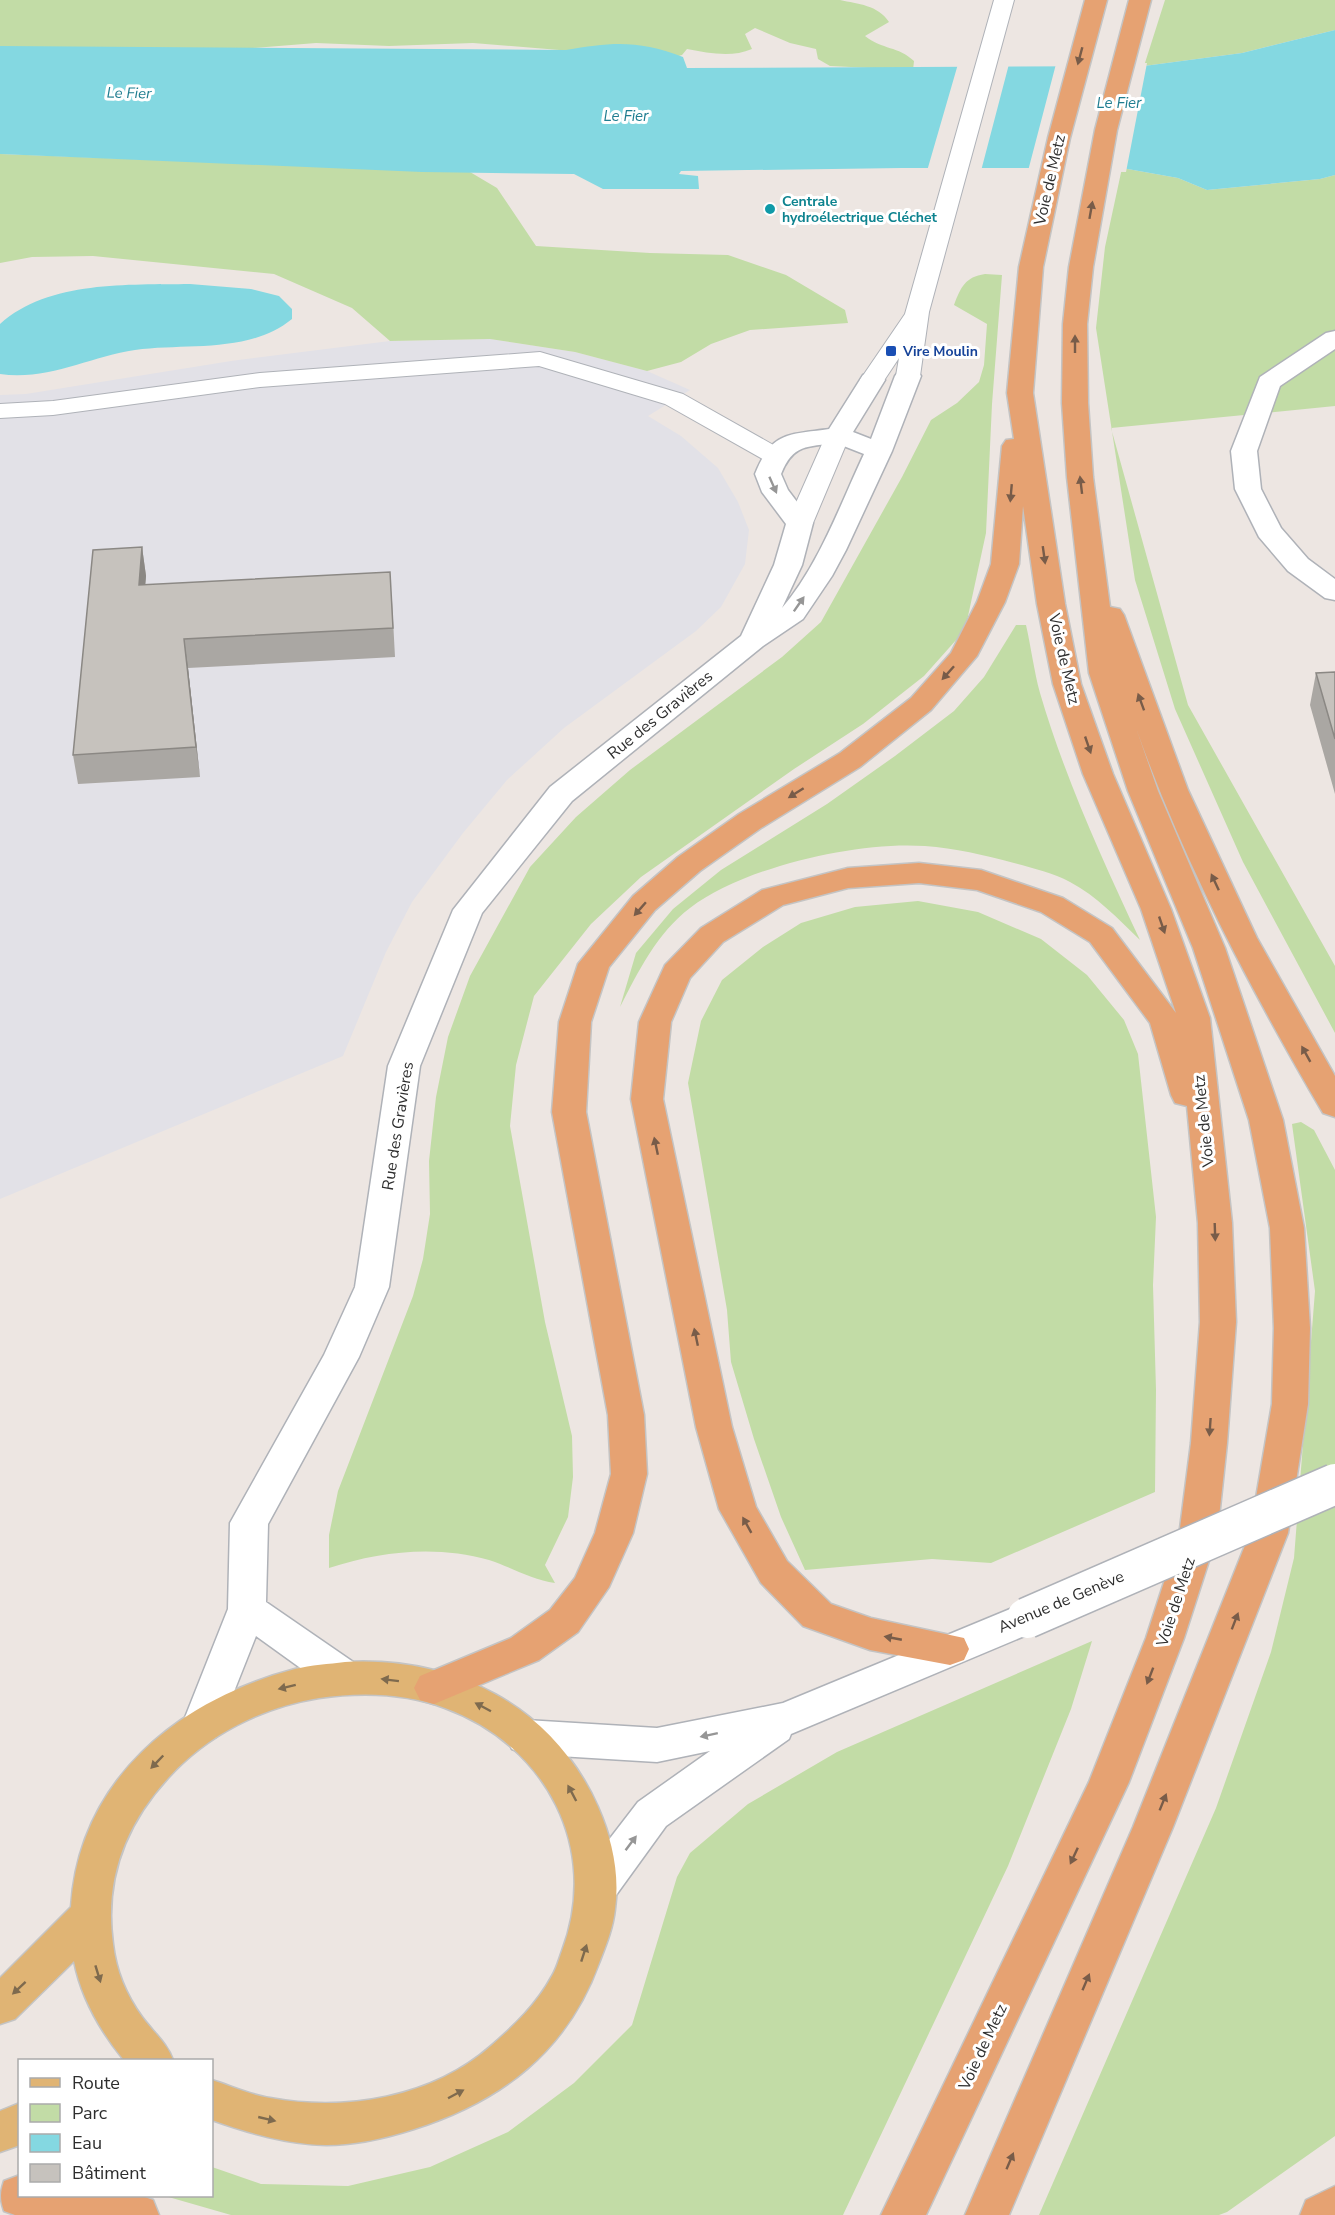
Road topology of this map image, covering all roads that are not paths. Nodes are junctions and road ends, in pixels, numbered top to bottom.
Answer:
1 (1004, 0) edge
2 (1096, 0) edge
3 (1140, 0) edge
4 (919, 305) junction
5 (1335, 338) edge
6 (908, 376) joint
7 (872, 380) joint
8 (1020, 393) junction
9 (0, 411) edge
10 (838, 435) junction
11 (879, 452) junction
12 (775, 456) junction
13 (800, 523) junction
14 (1092, 564) junction
15 (1335, 592) edge
16 (753, 640) junction
17 (1335, 1105) edge
18 (1210, 1174) junction
19 (1335, 1484) edge
20 (247, 1609) junction
21 (950, 1649) junction
22 (345, 1678) junction
23 (434, 1688) junction
24 (787, 1719) junction
25 (202, 1725) junction
26 (526, 1737) junction
27 (596, 1890) junction
28 (89, 1916) junction
29 (0, 2005) edge
30 (150, 2059) edge
31 (213, 2100) edge
32 (18, 2124) edge
33 (0, 2132) edge
34 (0, 2193) edge
35 (18, 2195) edge
36 (36, 2197) edge
37 (1335, 2207) edge
38 (137, 2215) edge
39 (903, 2215) edge
40 (987, 2215) edge
41 (1322, 2215) edge

1 - 4 lane
2 -> 8 highway, Voie de Metz
14 -> 3 highway
4 - 6 lane, Rue des Gravières
4 - 7 lane, Rue des Gravières
5 - 15 street
6 - 11 street, Rue des Gravières
7 - 10 street, Rue des Gravières
8 -> 18 highway, Voie de Metz
8 -> 23 highway
9 - 12 lane
10 - 11 street
10 - 12 street
10 - 13 lane, Rue des Gravières
16 -> 11 street, Rue des Gravières
12 -> 13 street
13 - 16 street, Rue des Gravières
17 -> 14 highway
40 -> 14 highway
16 - 20 street, Rue des Gravières
21 -> 18 highway
18 -> 39 highway, Voie de Metz
19 - 21 street, Avenue de Genève, bridge
20 - 22 street
20 - 25 street, Rue des Gravières
21 - 24 street, Avenue de Genève
23 -> 22 main road
22 -> 25 main road
26 -> 23 main road
24 -> 26 street, Avenue de Genève
27 -> 24 street, Avenue de Genève
25 -> 28 main road
27 -> 26 main road
31 -> 27 main road
28 -> 29 main road
28 -> 30 main road
32 - 33 main road
34 - 35 highway
36 - 38 highway
37 - 41 highway

